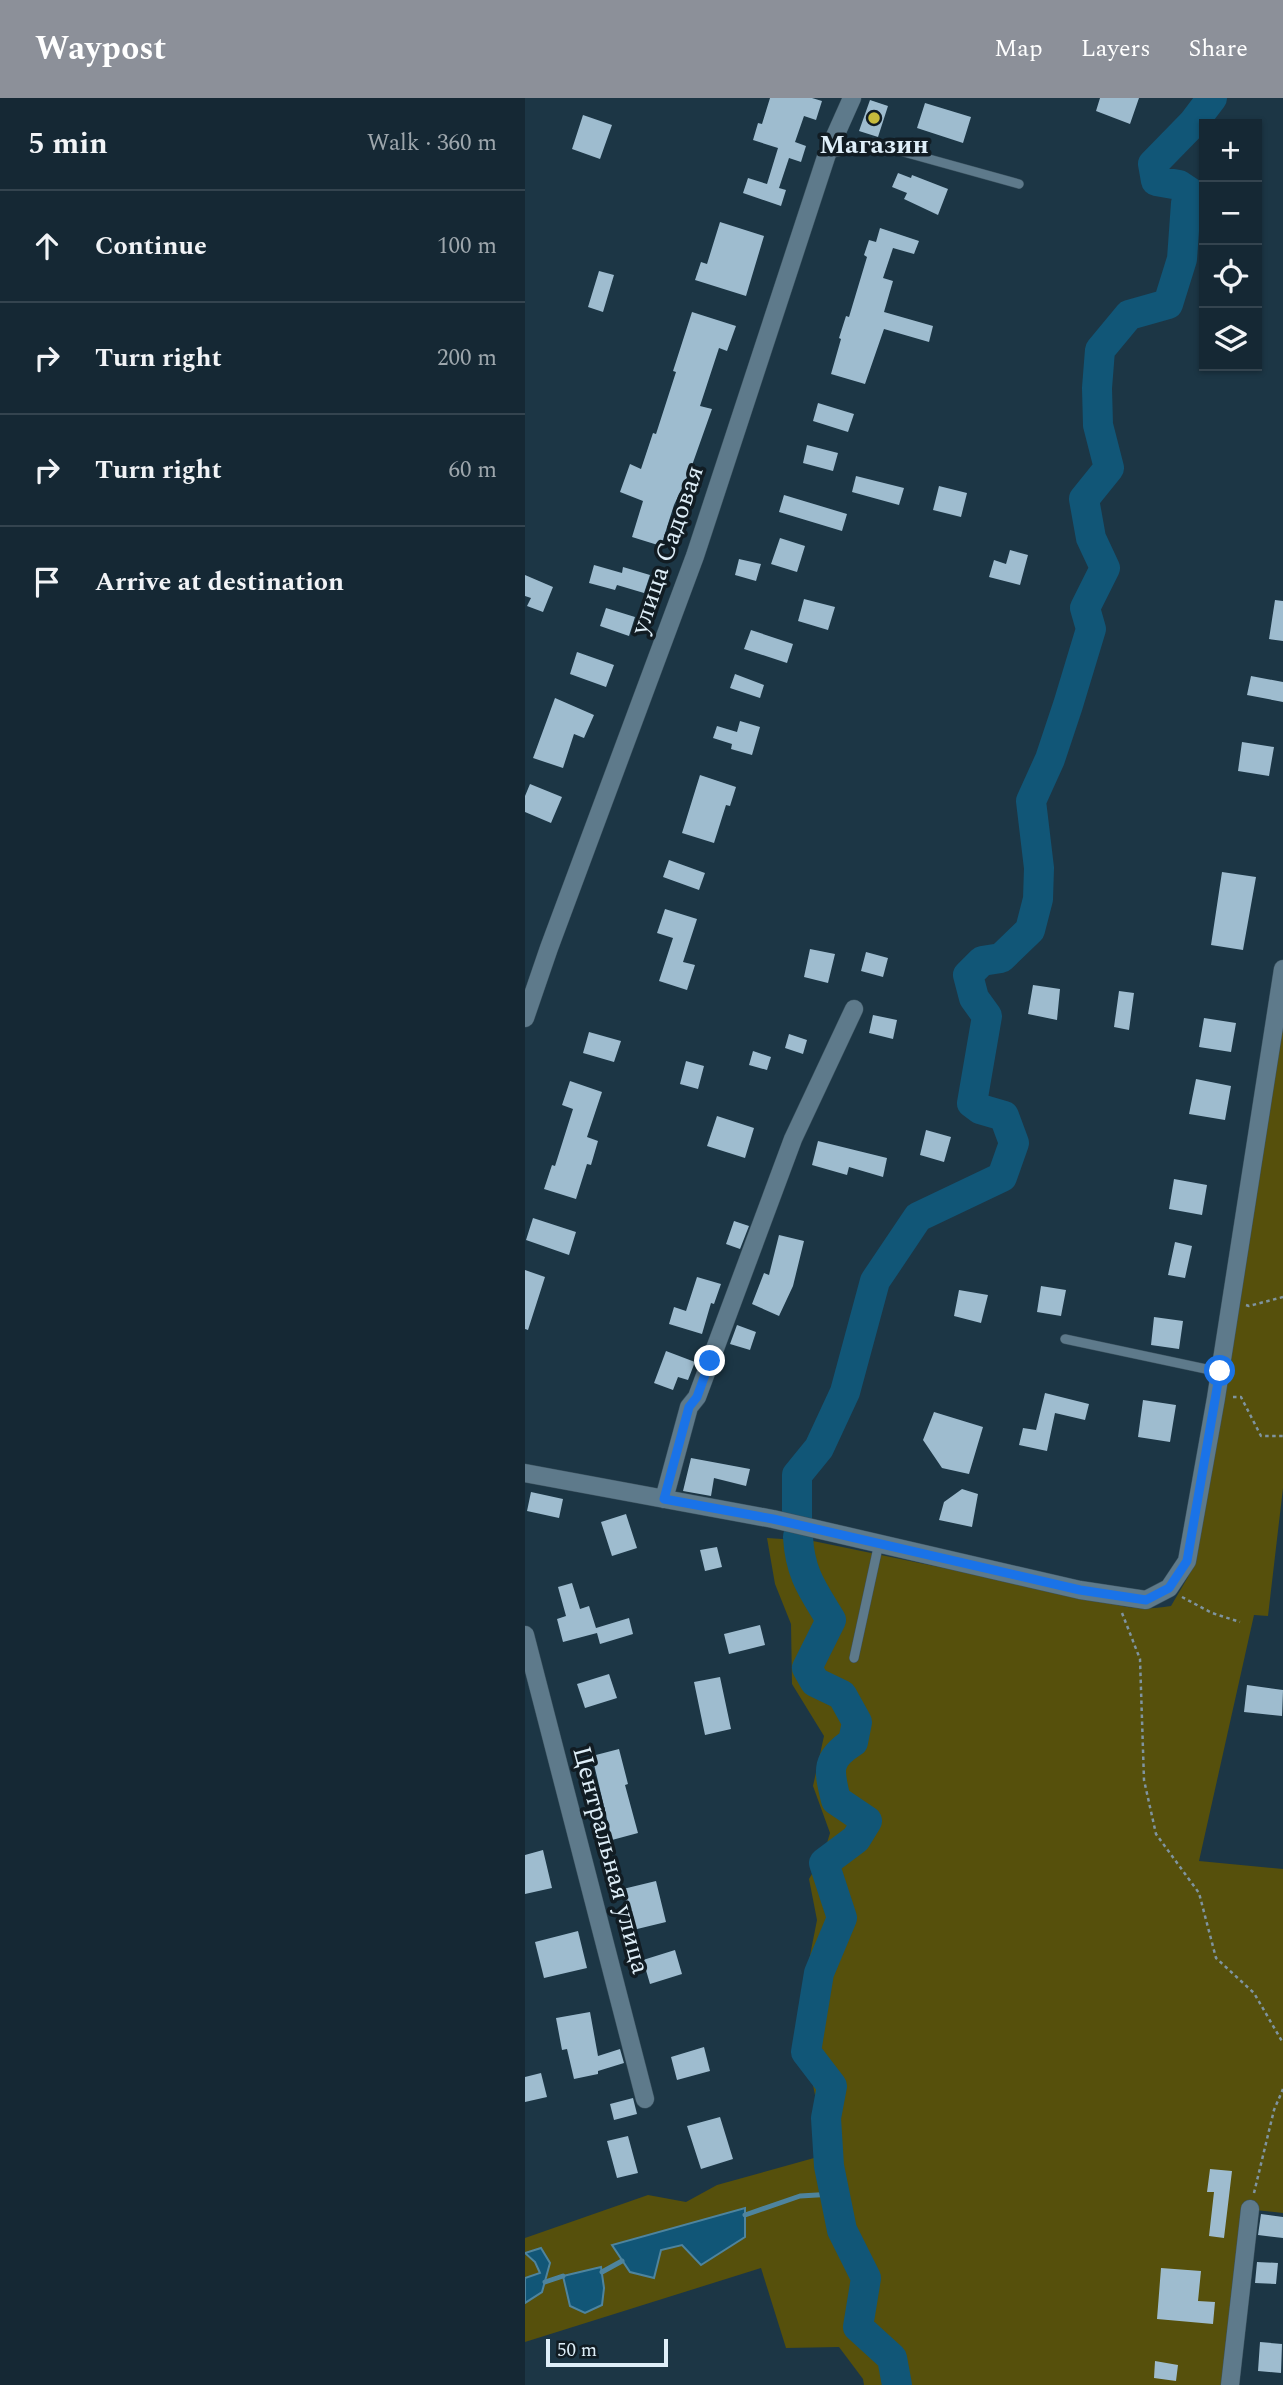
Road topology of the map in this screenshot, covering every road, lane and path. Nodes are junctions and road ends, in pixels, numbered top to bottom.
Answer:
1 (852, 98) edge
2 (827, 154) junction
3 (1019, 184) dead end
4 (1283, 969) edge
5 (854, 1009) dead end
6 (525, 1018) edge
7 (1283, 1297) edge
8 (1231, 1301) junction
9 (1065, 1339) dead end
10 (1220, 1371) junction
11 (1216, 1398) junction
12 (1283, 1436) edge
13 (525, 1473) edge
14 (664, 1499) junction
15 (879, 1543) junction
16 (1169, 1588) junction
17 (1115, 1594) junction
18 (1240, 1622) dead end
19 (525, 1634) edge
20 (854, 1658) dead end
21 (1283, 2043) edge
22 (1283, 2089) edge
23 (645, 2099) dead end
24 (1250, 2209) joint
25 (1230, 2385) edge

1 - 2 street, улица Садовая
2 - 3 lane
2 - 6 street, улица Садовая
4 - 8 street
5 - 14 street
7 - 8 path
8 - 10 street
9 - 10 lane
10 - 11 street
11 - 12 path
11 - 16 street
13 - 14 street
14 - 15 street
15 - 17 street
15 - 20 lane
16 - 17 street
16 - 18 path
17 - 21 path
19 - 23 street, Центральная улица
22 - 24 path
24 - 25 street

